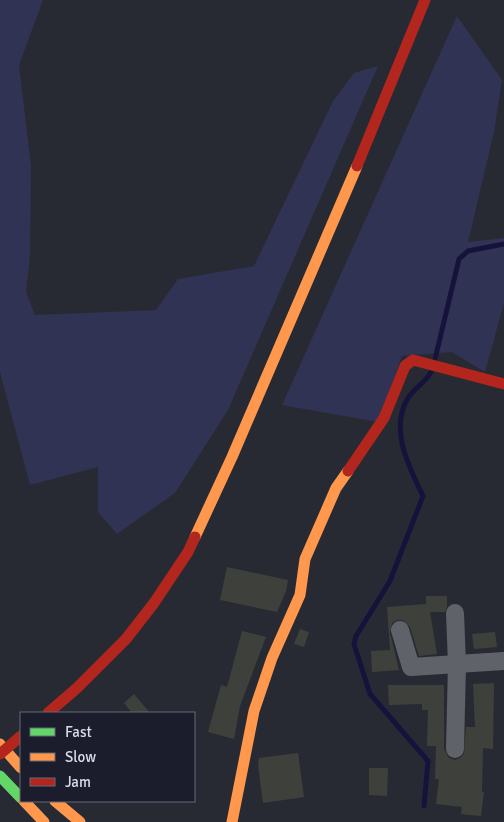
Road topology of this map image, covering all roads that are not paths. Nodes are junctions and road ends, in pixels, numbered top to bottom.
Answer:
1 (425, 0) edge
2 (504, 384) edge
3 (456, 613) dead end
4 (400, 630) dead end
5 (504, 661) edge
6 (457, 664) junction
7 (49, 712) edge
8 (20, 737) edge
9 (1, 749) edge
10 (455, 749) dead end
11 (20, 767) edge
12 (0, 776) edge
13 (20, 797) edge
14 (25, 802) edge
15 (55, 802) edge
16 (44, 822) edge
17 (80, 822) edge
18 (232, 822) edge

1 - 7 main road
2 - 18 main road
3 - 6 street
4 - 6 street
5 - 6 street
6 - 10 street
8 - 9 main road
9 - 11 main road
12 - 13 main road
14 - 16 main road
15 - 17 main road

